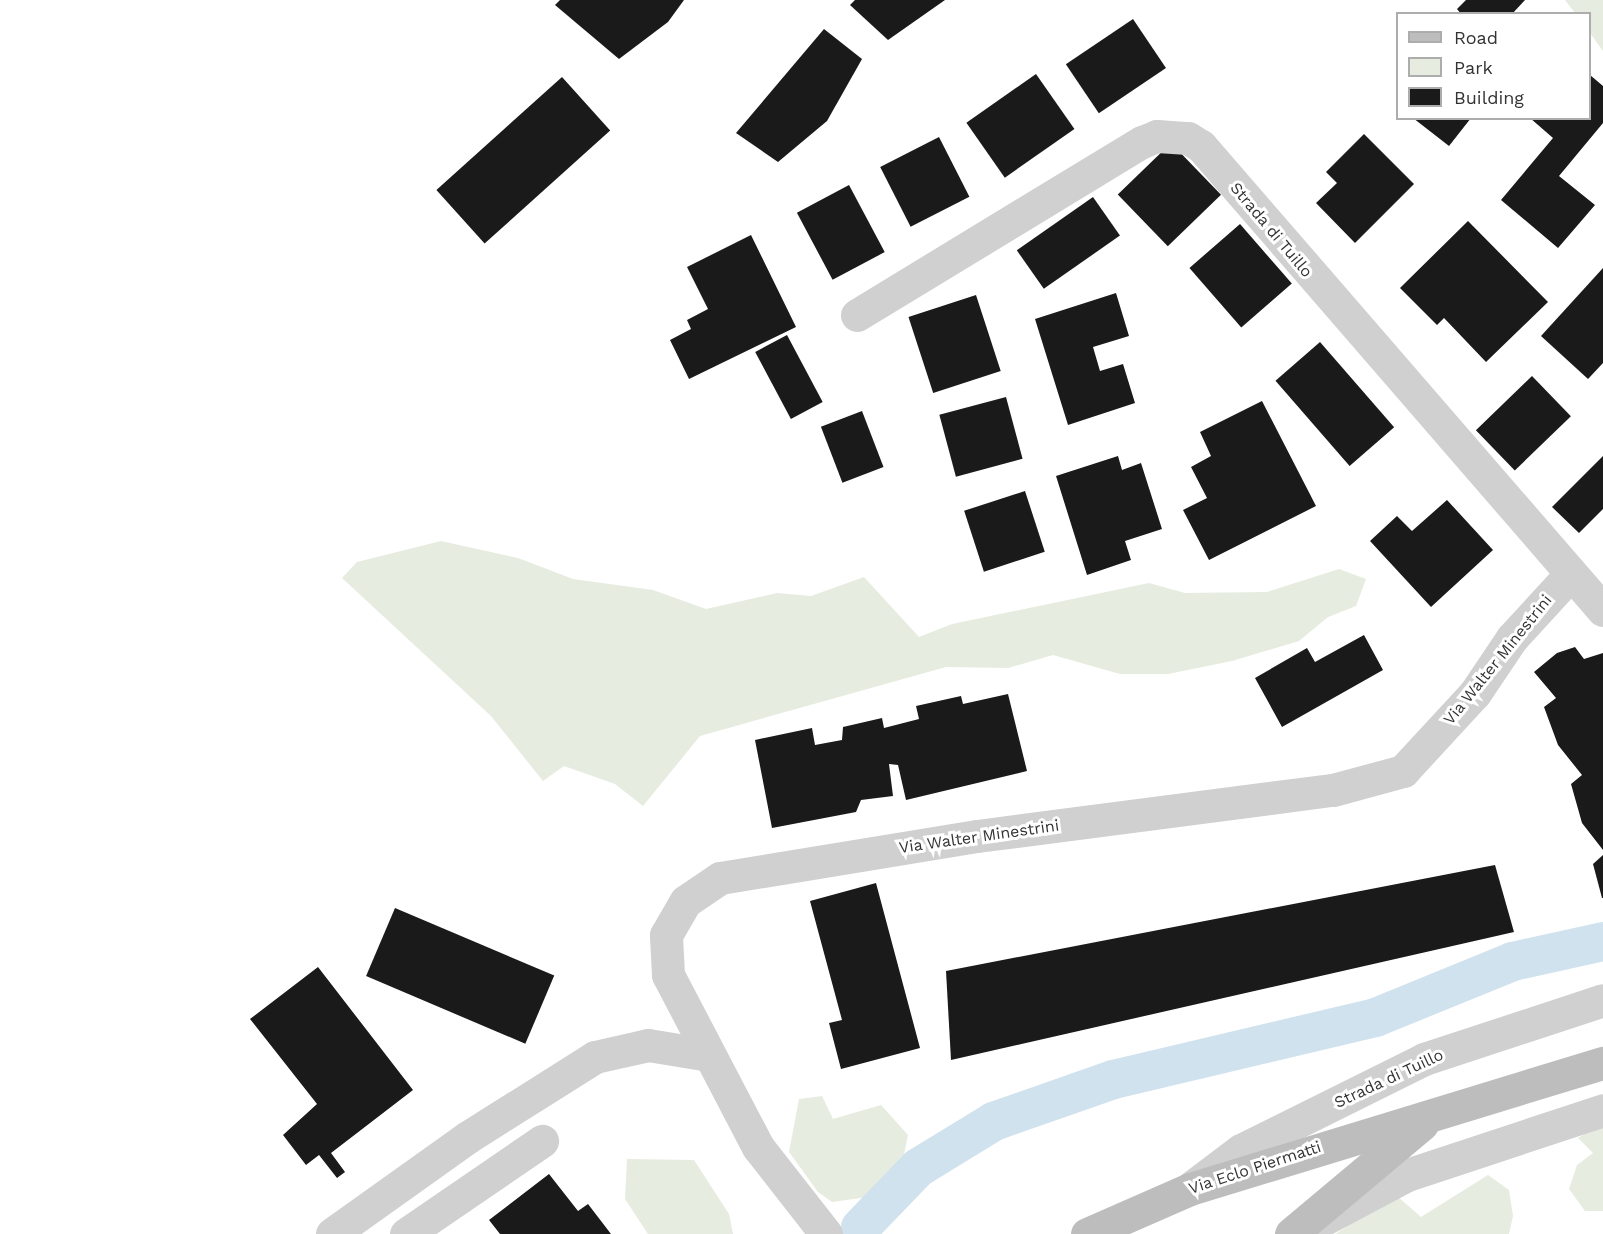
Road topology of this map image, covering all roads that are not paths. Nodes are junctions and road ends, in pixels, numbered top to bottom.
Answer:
1 (857, 315) dead end
2 (1570, 575) junction
3 (1603, 610) edge
4 (1603, 1000) edge
5 (709, 1055) junction
6 (1603, 1063) edge
7 (1603, 1110) edge
8 (1428, 1119) junction
9 (542, 1141) dead end
10 (1190, 1189) junction
11 (332, 1234) edge
12 (406, 1234) edge
13 (826, 1234) edge
14 (1086, 1234) edge
15 (1291, 1234) edge
16 (1296, 1234) edge

1 - 2 street, Strada di Tuillo
2 - 3 street, Strada di Tuillo
2 - 5 street, Via Walter Minestrini
4 - 10 street, Strada di Tuillo
5 - 11 street
5 - 13 street, Via Walter Minestrini
6 - 8 main road, Via Eclo Piermatti
7 - 16 street
8 - 10 main road, Via Eclo Piermatti
8 - 15 main road, Via Eclo Piermatti
9 - 12 street
10 - 14 main road, Via Eclo Piermatti

